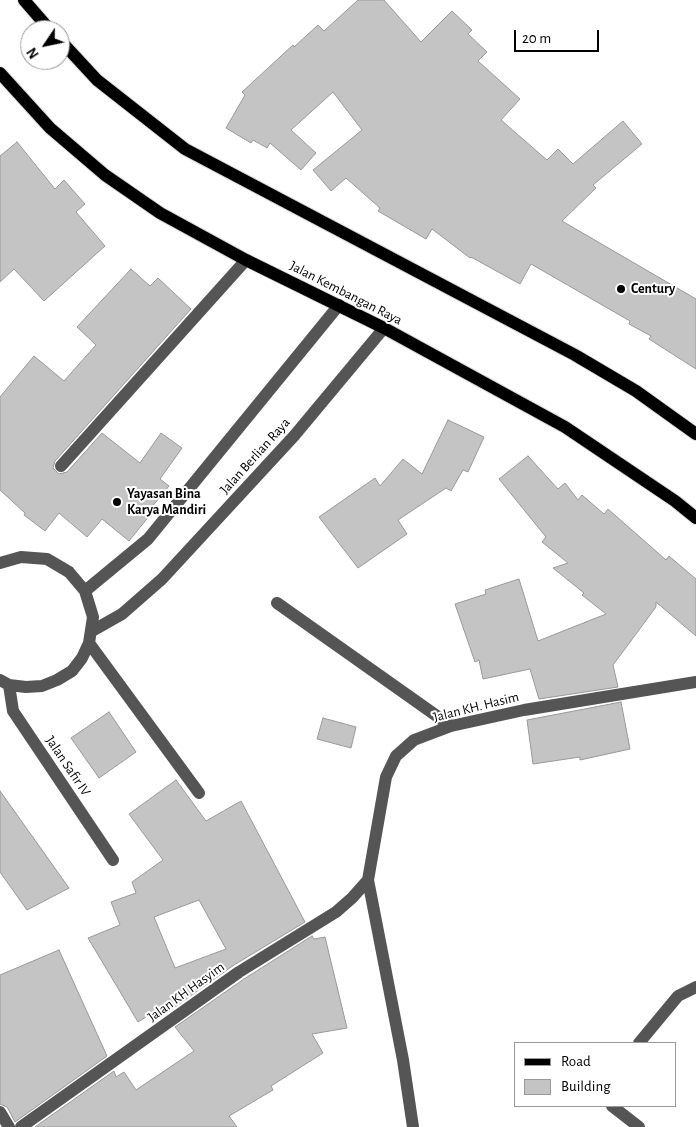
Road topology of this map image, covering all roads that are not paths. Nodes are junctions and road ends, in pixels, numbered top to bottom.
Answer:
1 (24, 0) edge
2 (41, 20) edge
3 (70, 51) edge
4 (0, 73) edge
5 (246, 260) junction
6 (339, 305) junction
7 (384, 328) junction
8 (696, 434) edge
9 (61, 466) dead end
10 (696, 518) edge
11 (0, 563) edge
12 (85, 592) junction
13 (277, 603) dead end
14 (91, 637) junction
15 (5, 682) edge
16 (696, 682) edge
17 (451, 726) junction
18 (199, 793) dead end
19 (113, 860) dead end
20 (368, 880) junction
21 (696, 987) edge
22 (640, 1042) edge
23 (613, 1107) edge
24 (0, 1112) edge
25 (9, 1127) edge
26 (21, 1127) edge
27 (413, 1127) edge
28 (639, 1127) edge

1 - 2 main road
3 - 8 main road
4 - 5 main road, Jalan Kembangan Raya
5 - 6 main road, Jalan Kembangan Raya
5 - 9 street
6 - 7 main road, Jalan Kembangan Raya
6 - 12 street, Jalan Berlian Raya
7 - 10 main road, Jalan Kembangan Raya
7 - 14 street, Jalan Berlian Raya
11 - 12 street
12 - 14 street
13 - 17 street
14 - 15 street
14 - 18 street
15 - 19 street, Jalan Safir IV
16 - 17 street, Jalan KH. Hasim
17 - 20 street, Jalan KH. Hasim
20 - 26 street, Jalan KH Hasyim
20 - 27 street
21 - 22 street
23 - 28 street
24 - 25 street

